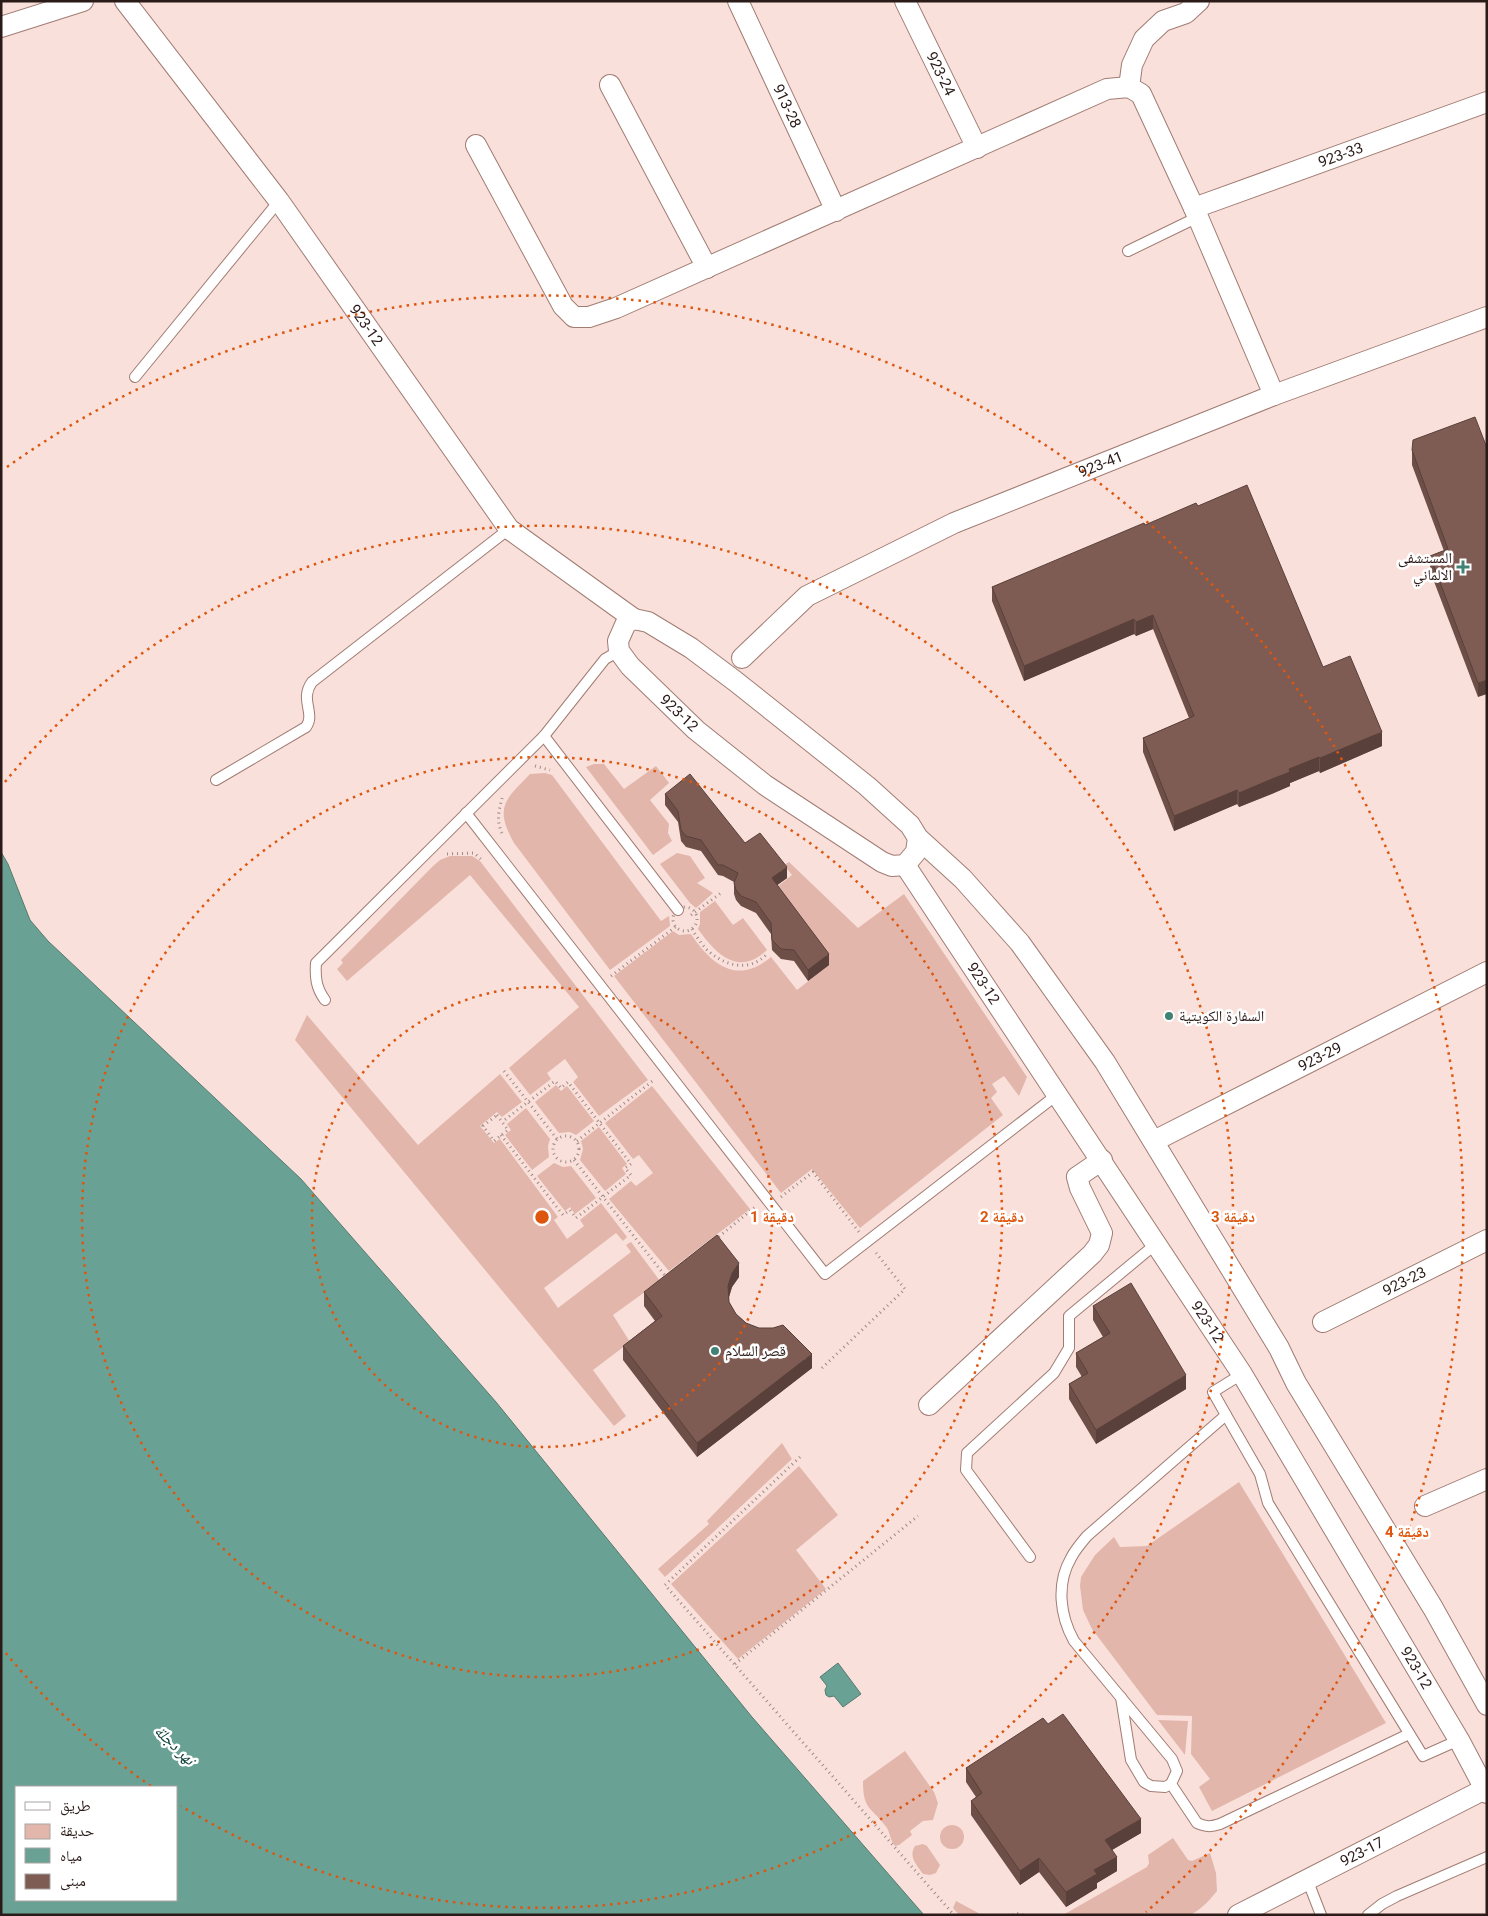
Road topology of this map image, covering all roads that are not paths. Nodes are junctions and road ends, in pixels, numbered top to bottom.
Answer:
1 (83, 1) edge
2 (125, 1) edge
3 (738, 1) edge
4 (905, 1) edge
5 (1199, 1) edge
6 (1, 27) edge
7 (610, 85) dead end
8 (1129, 87) junction
9 (1487, 102) edge
10 (476, 145) dead end
11 (977, 148) junction
12 (279, 201) junction
13 (836, 211) junction
14 (1196, 212) junction
15 (1128, 251) dead end
16 (707, 268) junction
17 (1487, 317) edge
18 (134, 377) dead end
19 (1274, 395) junction
20 (509, 529) junction
21 (634, 619) junction
22 (619, 651) junction
23 (742, 658) dead end
24 (544, 736) junction
25 (216, 780) dead end
26 (466, 812) junction
27 (918, 838) junction
28 (905, 865) junction
29 (678, 910) dead end
30 (1484, 980) edge
31 (325, 1000) dead end
32 (1058, 1094) junction
33 (1154, 1141) junction
34 (1102, 1160) junction
35 (1487, 1240) edge
36 (1157, 1243) junction
37 (1323, 1322) dead end
38 (1242, 1374) junction
39 (929, 1405) dead end
40 (1226, 1415) junction
41 (1487, 1479) edge
42 (1426, 1506) dead end
43 (1030, 1556) dead end
44 (1121, 1697) junction
45 (1487, 1705) edge
46 (1409, 1734) junction
47 (1459, 1740) junction
48 (1172, 1784) junction
49 (1486, 1791) edge
50 (1487, 1857) edge
51 (1307, 1879) junction
52 (1238, 1915) edge
53 (1321, 1915) edge
54 (1368, 1915) edge

1 - 6 street
2 - 12 street, 923-12
3 - 13 street, 913-28
4 - 11 street, 923-24
5 - 8 street
7 - 16 street
8 - 11 street
8 - 14 street
9 - 14 street, 923-33
10 - 16 street
11 - 13 street
12 - 18 lane
12 - 20 street, 923-12
13 - 16 street
14 - 15 lane
14 - 19 street
17 - 19 street, 923-41
19 - 23 street, 923-41
20 - 21 street, 923-12
20 - 25 lane
21 - 22 street
21 - 27 street, 923-12
22 - 24 lane
22 - 28 street, 923-12
24 - 26 lane
24 - 29 lane
26 - 31 lane
26 - 32 lane
27 - 28 street
27 - 33 street, 923-12
28 - 32 street, 923-12
30 - 33 street, 923-29
32 - 34 street, 923-12
33 - 45 street, 923-12
34 - 36 street, 923-12
34 - 39 street
35 - 37 street, 923-23
36 - 38 street, 923-12
36 - 43 lane
38 - 40 lane
38 - 47 street, 923-12
40 - 44 lane
40 - 46 lane
41 - 42 street
44 - 48 lane
44 - 48 lane
46 - 47 lane
46 - 48 lane
47 - 49 street, 923-12
49 - 51 street, 923-17
50 - 54 lane
51 - 52 street, 923-17
51 - 53 lane

